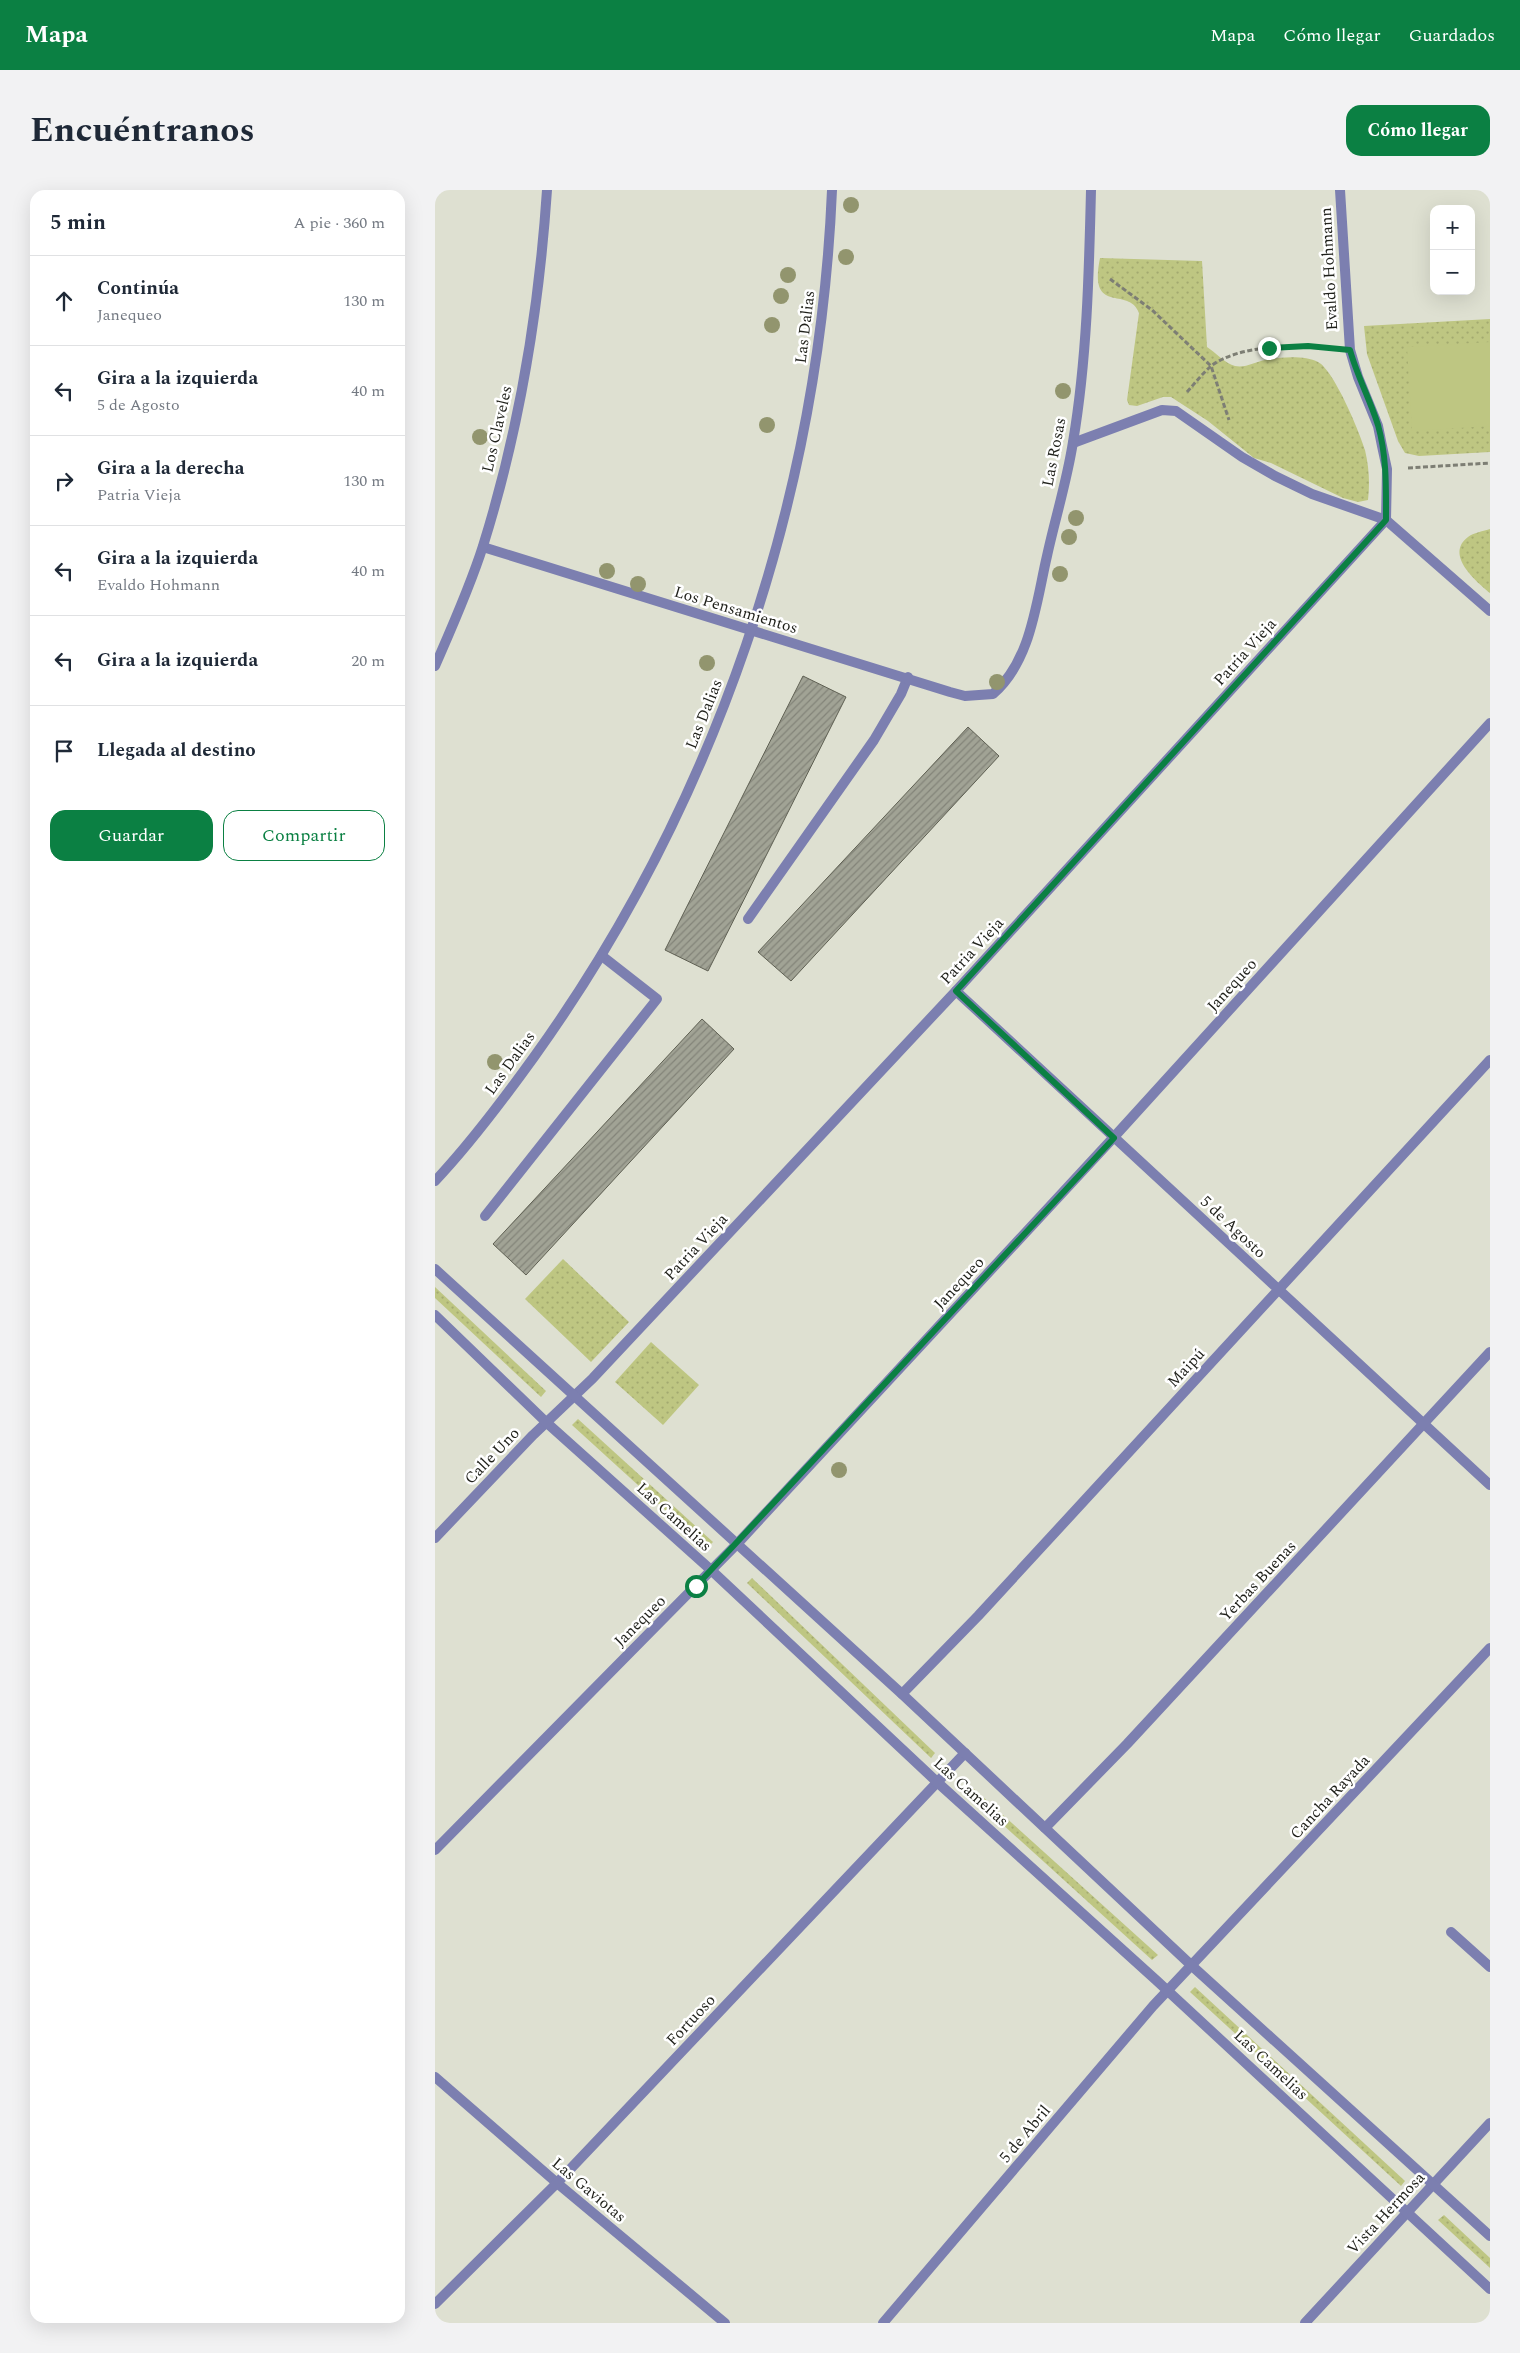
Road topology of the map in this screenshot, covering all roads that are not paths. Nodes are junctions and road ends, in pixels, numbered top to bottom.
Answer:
1 (547, 190) edge
2 (832, 190) edge
3 (1091, 190) edge
4 (1340, 190) edge
5 (1073, 444) junction
6 (1386, 520) junction
7 (483, 547) junction
8 (1490, 611) edge
9 (751, 631) junction
10 (435, 666) edge
11 (908, 677) junction
12 (982, 696) joint
13 (1490, 723) edge
14 (748, 919) dead end
15 (601, 956) junction
16 (956, 991) junction
17 (1490, 1060) edge
18 (1114, 1138) junction
19 (435, 1181) edge
20 (485, 1216) dead end
21 (435, 1269) edge
22 (1279, 1290) junction
23 (435, 1315) edge
24 (1490, 1352) edge
25 (574, 1397) junction
26 (547, 1423) junction
27 (1424, 1424) junction
28 (1490, 1484) edge
29 (435, 1538) edge
30 (737, 1544) junction
31 (711, 1570) junction
32 (1490, 1648) edge
33 (902, 1694) junction
34 (965, 1752) junction
35 (937, 1782) junction
36 (1045, 1828) junction
37 (435, 1850) edge
38 (1451, 1932) dead end
39 (1191, 1965) junction
40 (1490, 1967) edge
41 (1168, 1991) junction
42 (435, 2077) edge
43 (1490, 2123) edge
44 (557, 2183) junction
45 (1433, 2184) junction
46 (1407, 2212) junction
47 (1490, 2236) edge
48 (1490, 2289) edge
49 (435, 2304) edge
50 (725, 2323) edge
51 (883, 2323) edge
52 (1305, 2323) edge

1 - 7 street, Los Claveles
2 - 9 street, Las Dalias
3 - 5 street, Las Rosas
4 - 6 street, Evaldo Hohmann
5 - 6 street
5 - 12 street, Las Rosas
6 - 8 street
6 - 16 street, Patria Vieja
7 - 9 street, Los Pensamientos
7 - 10 street, Los Claveles
9 - 11 street, Los Pensamientos
9 - 15 street, Las Dalias
11 - 12 street, Los Pensamientos
11 - 14 street
13 - 18 street, Janequeo
15 - 19 street, Las Dalias
15 - 20 street
16 - 18 street, 5 de Agosto
16 - 25 street, Patria Vieja
17 - 22 street, Maipú
18 - 22 street, 5 de Agosto
18 - 30 street, Janequeo
21 - 25 street, Las Camelias
22 - 27 street, 5 de Agosto
22 - 33 street, Maipú
23 - 26 street, Las Camelias
24 - 27 street, Yerbas Buenas
25 - 26 street, Calle Uno
25 - 30 street, Las Camelias
26 - 29 street, Calle Uno
26 - 31 street, Las Camelias
27 - 28 street, 5 de Agosto
27 - 36 street, Yerbas Buenas
30 - 31 street, Janequeo
30 - 33 street, Las Camelias
31 - 35 street, Las Camelias
31 - 37 street, Janequeo
32 - 39 street, Cancha Rayada
33 - 34 street, Las Camelias
34 - 35 street, Fortuoso
34 - 36 street, Las Camelias
35 - 41 street, Las Camelias
35 - 44 street, Fortuoso
36 - 39 street, Las Camelias
38 - 40 street
39 - 41 street, 5 de Abril
39 - 45 street, Las Camelias
41 - 46 street, Las Camelias
41 - 51 street, 5 de Abril
42 - 44 street, Las Gaviotas
43 - 45 street, Vista Hermosa
44 - 49 street, Fortuoso
44 - 50 street, Las Gaviotas
45 - 46 street, Vista Hermosa
45 - 47 street, Las Camelias
46 - 48 street, Las Camelias
46 - 52 street, Vista Hermosa

